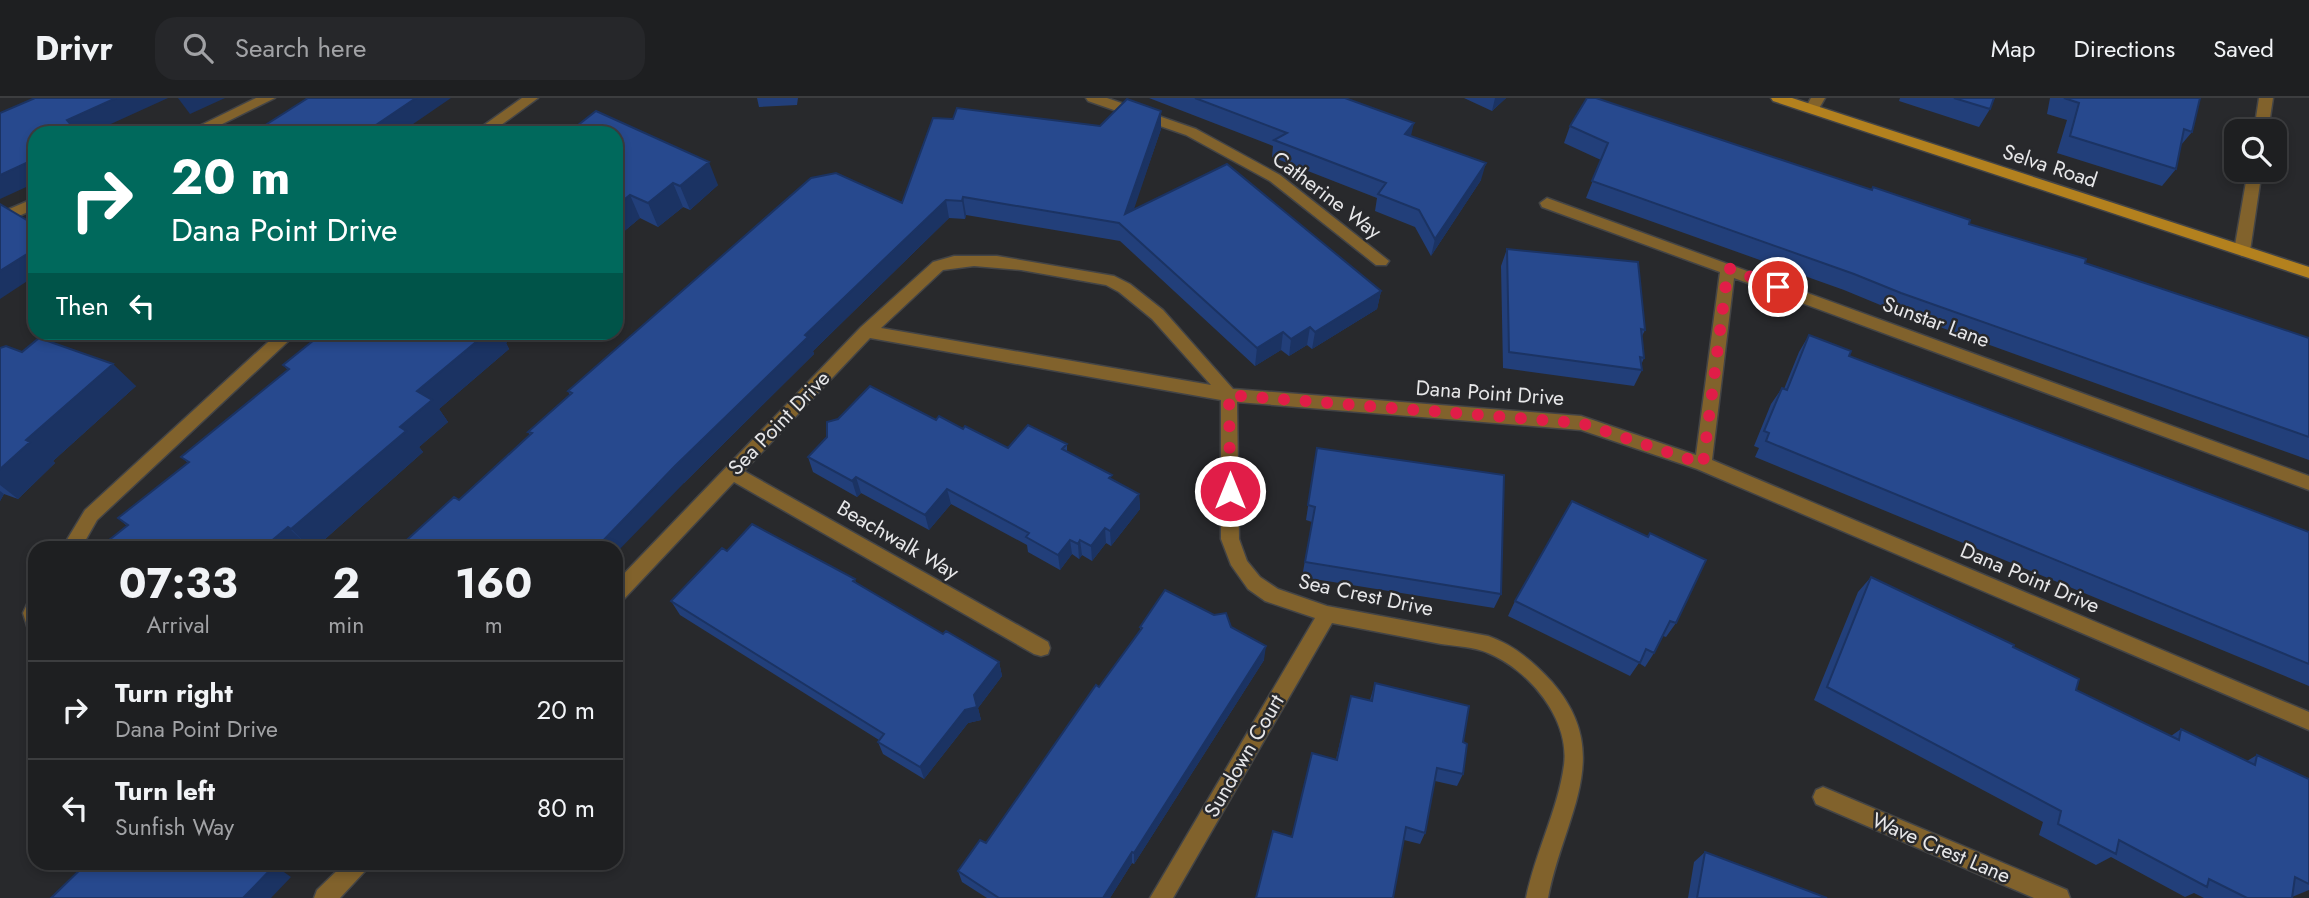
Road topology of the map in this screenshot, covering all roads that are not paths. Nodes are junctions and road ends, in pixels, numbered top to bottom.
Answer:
1 (268, 98) edge
2 (531, 98) edge
3 (1093, 98) edge
4 (1778, 98) edge
5 (2266, 98) edge
6 (1815, 104) edge
7 (2263, 119) edge
8 (207, 126) edge
9 (490, 126) edge
10 (2253, 182) edge
11 (1547, 203) dead end
12 (28, 206) edge
13 (0, 219) edge
14 (2242, 251) junction
15 (1381, 261) dead end
16 (1728, 268) junction
17 (2309, 273) edge
18 (867, 331) junction
19 (281, 340) edge
20 (1229, 395) junction
21 (1703, 464) junction
22 (732, 472) junction
23 (2309, 483) edge
24 (75, 541) edge
25 (623, 587) edge
26 (1327, 614) junction
27 (1041, 648) dead end
28 (2309, 721) edge
29 (1823, 797) dead end
30 (352, 870) edge
31 (326, 898) edge
32 (1161, 898) edge
33 (1537, 898) edge
34 (2059, 898) edge

1 - 8 street
2 - 9 street
3 - 15 street, Catherine Way
4 - 6 street, Selva Road
5 - 7 street
6 - 14 street, Selva Road
10 - 14 street
11 - 16 street, Sunstar Lane
12 - 13 street
14 - 17 street, Selva Road
16 - 21 street
16 - 23 street, Sunstar Lane
18 - 20 street, Dana Point Drive
18 - 20 street, Sea Point Drive
18 - 22 street, Sea Point Drive
19 - 24 street
20 - 21 street, Dana Point Drive
20 - 26 street, Sea Crest Drive
21 - 28 street, Dana Point Drive
22 - 25 street, Sea Point Drive
22 - 27 street, Beachwalk Way
26 - 32 street, Sundown Court
26 - 33 street, Sea Crest Drive
29 - 34 street, Wave Crest Lane
30 - 31 street

